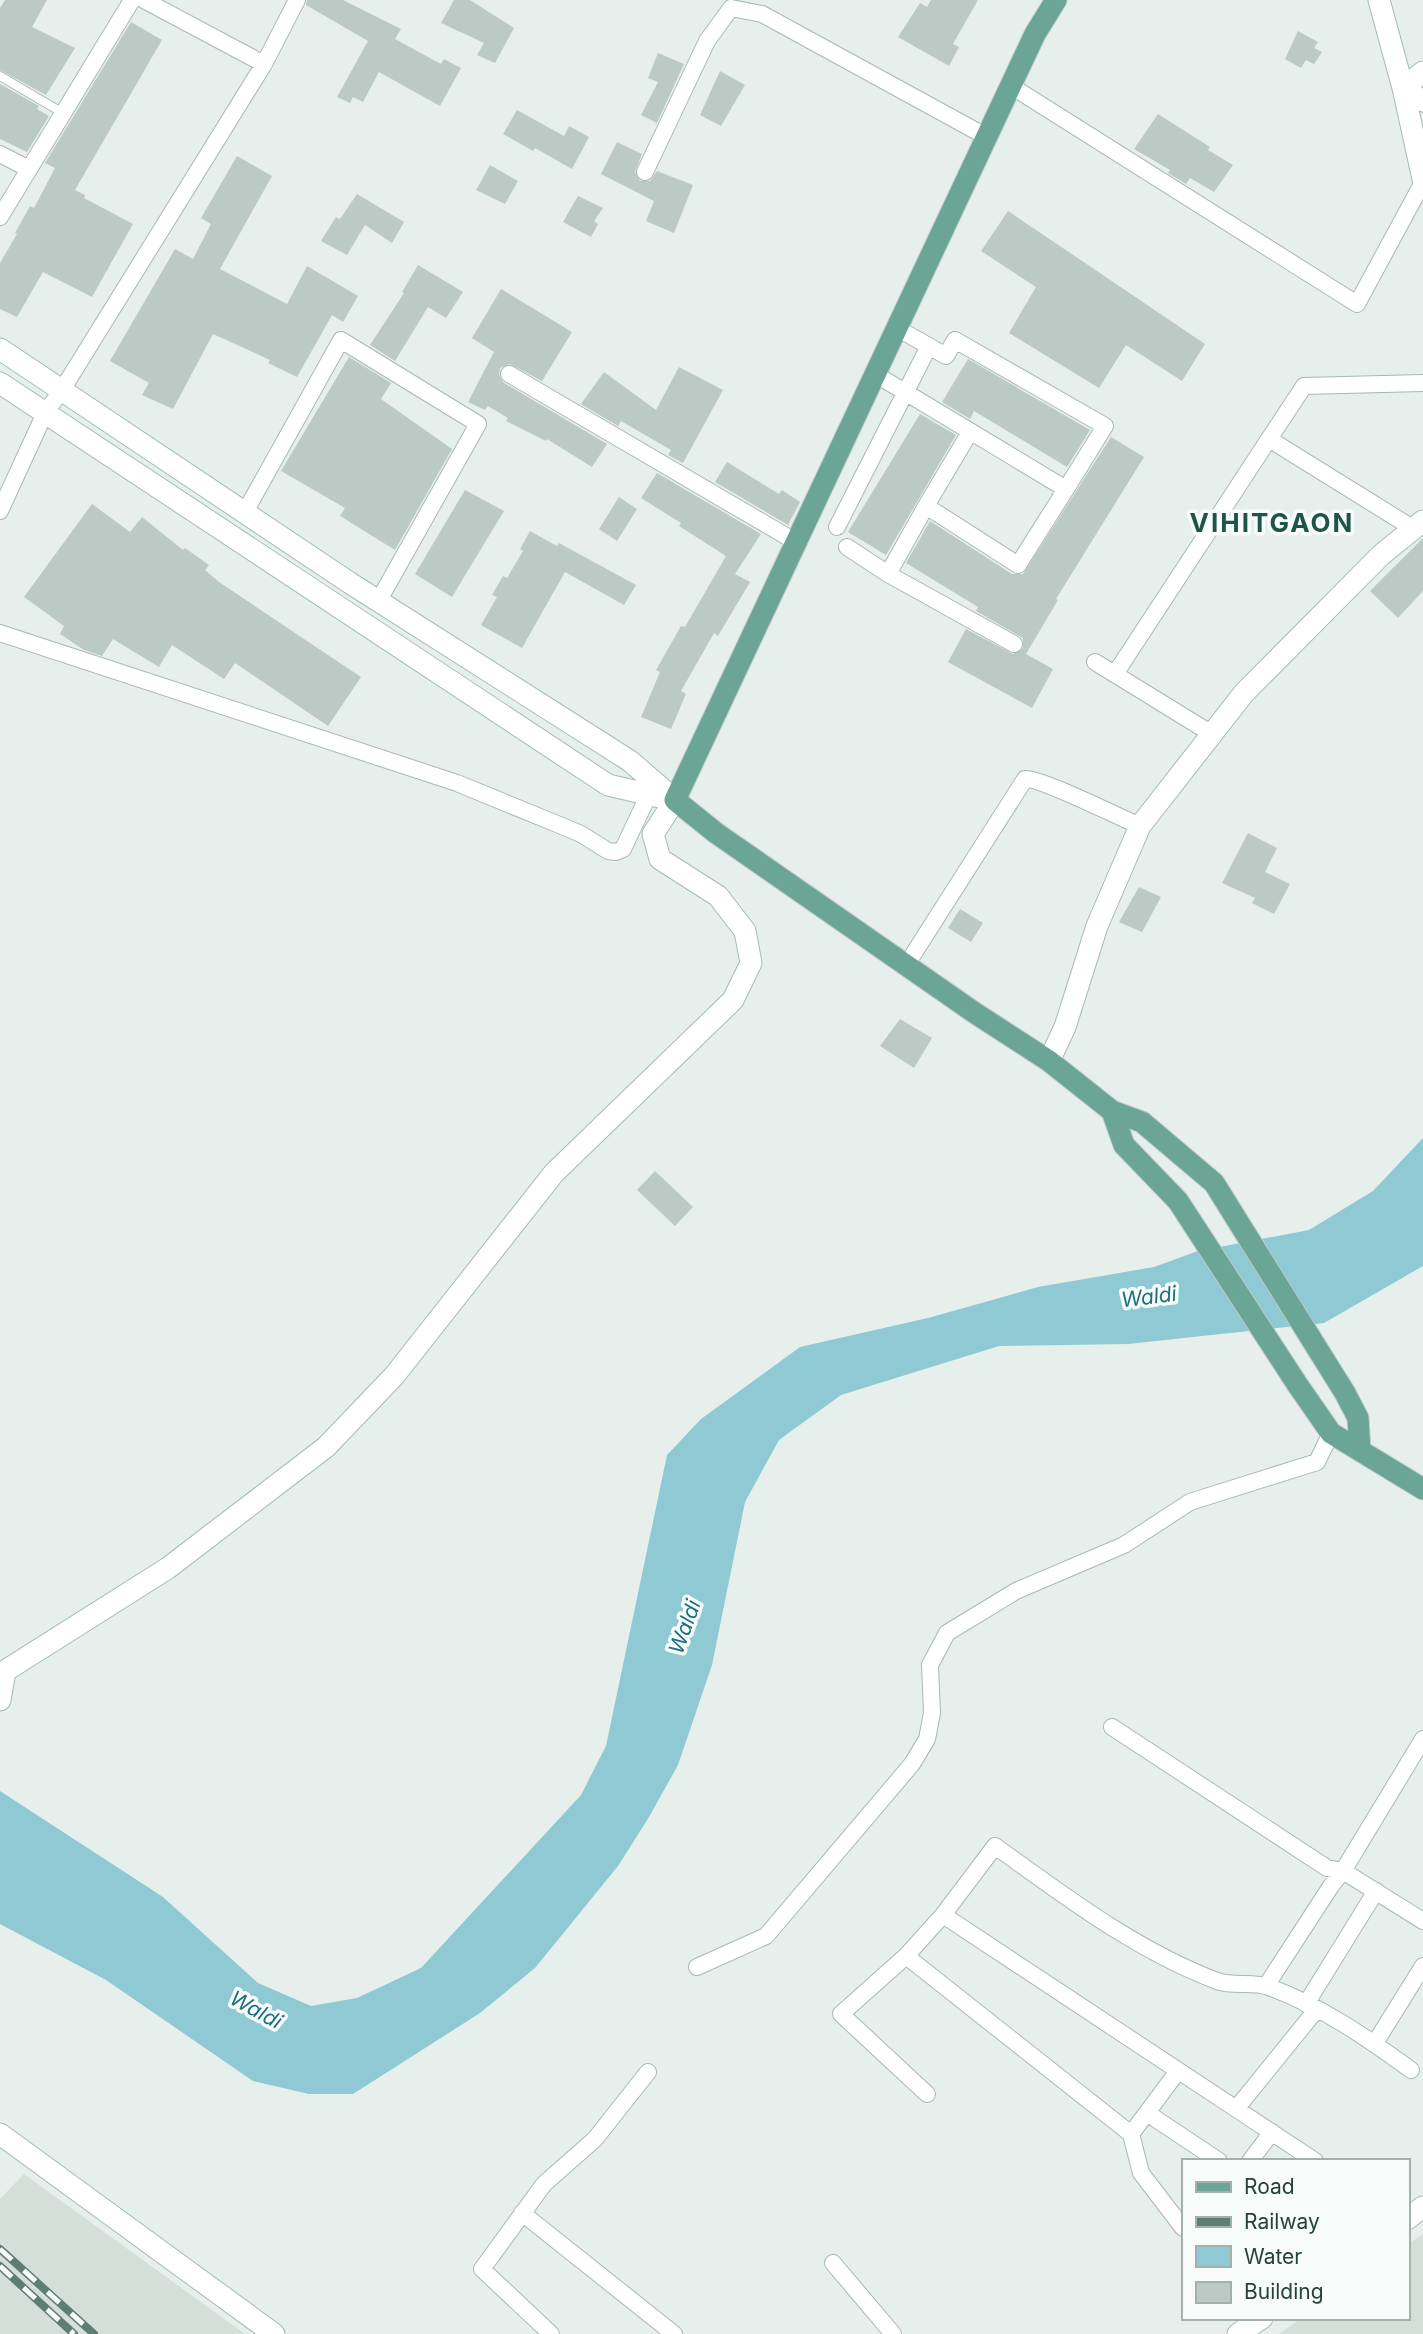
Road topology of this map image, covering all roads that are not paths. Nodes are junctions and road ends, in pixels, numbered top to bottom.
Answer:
1 (132, 0) edge
2 (144, 0) edge
3 (297, 0) edge
4 (1056, 0) edge
5 (1379, 0) edge
6 (264, 64) junction
7 (1423, 72) edge
8 (0, 76) edge
9 (1011, 86) junction
10 (1403, 88) junction
11 (1423, 100) edge
12 (63, 113) junction
13 (987, 137) junction
14 (0, 154) edge
15 (29, 169) junction
16 (645, 172) dead end
17 (1423, 181) edge
18 (0, 217) edge
19 (897, 328) junction
20 (929, 346) junction
21 (0, 349) edge
22 (509, 374) dead end
23 (875, 374) junction
24 (0, 383) edge
25 (1423, 383) edge
26 (62, 390) junction
27 (905, 393) junction
28 (46, 413) junction
29 (971, 432) junction
30 (1269, 439) junction
31 (1066, 489) junction
32 (926, 506) junction
33 (0, 511) edge
34 (244, 512) junction
35 (1418, 525) edge
36 (837, 527) dead end
37 (796, 542) junction
38 (847, 547) dead end
39 (888, 574) junction
40 (379, 600) junction
41 (0, 634) edge
42 (1014, 644) dead end
43 (1095, 662) dead end
44 (1115, 674) junction
45 (1212, 734) junction
46 (649, 794) junction
47 (675, 800) junction
48 (1140, 826) junction
49 (907, 964) junction
50 (1049, 1061) junction
51 (1112, 1111) junction
52 (1331, 1433) junction
53 (1360, 1451) junction
54 (1423, 1489) edge
55 (3, 1672) edge
56 (0, 1700) edge
57 (1112, 1727) dead end
58 (1423, 1739) edge
59 (1343, 1871) junction
60 (1376, 1891) junction
61 (943, 1916) junction
62 (1423, 1921) edge
63 (906, 1956) junction
64 (1423, 1966) edge
65 (697, 1967) dead end
66 (1266, 1986) junction
67 (1312, 2007) junction
68 (1374, 2043) junction
69 (1411, 2070) dead end
70 (1178, 2071) junction
71 (648, 2072) dead end
72 (927, 2094) dead end
73 (1236, 2109) junction
74 (1147, 2113) junction
75 (1272, 2132) junction
76 (0, 2134) edge
77 (1131, 2134) junction
78 (1216, 2159) edge
79 (1252, 2159) edge
80 (1312, 2159) edge
81 (522, 2213) junction
82 (1182, 2227) edge
83 (833, 2263) dead end
84 (1259, 2320) edge
85 (274, 2334) edge
86 (551, 2334) edge
87 (674, 2334) edge
88 (893, 2334) edge
89 (1238, 2334) edge

1 - 12 street
2 - 6 street
3 - 6 street
4 - 9 main road
5 - 10 street
6 - 26 street
7 - 10 street
8 - 12 lane
9 - 13 main road
9 - 17 street
10 - 11 street
10 - 17 street
12 - 15 street
13 - 16 street
13 - 19 main road
14 - 15 street
15 - 18 street
19 - 20 street
19 - 23 main road
20 - 27 street
20 - 31 street
21 - 26 street
22 - 37 street
23 - 27 street
23 - 37 main road
24 - 28 street
25 - 30 street
26 - 28 street
26 - 34 street
27 - 29 street
27 - 36 street
28 - 33 street
28 - 46 street
29 - 31 street
29 - 32 street
30 - 35 street
30 - 44 street
31 - 32 street
32 - 39 street
34 - 40 street
34 - 40 street
35 - 45 street
37 - 47 main road
38 - 39 street
39 - 42 street
40 - 47 street
41 - 46 street
43 - 44 street
44 - 45 street
45 - 48 street
46 - 47 street
47 - 49 main road
47 - 55 street
48 - 49 street
48 - 50 street
49 - 50 main road
50 - 51 main road
51 - 52 main road
51 - 53 main road
52 - 53 main road
52 - 65 street
53 - 54 main road
55 - 56 street
57 - 59 street
58 - 59 street
59 - 60 street
59 - 66 street
60 - 62 street
60 - 67 street
61 - 63 street
61 - 66 street
61 - 70 street
63 - 72 street
63 - 77 street
64 - 68 street
66 - 67 street
67 - 68 street
67 - 73 street
68 - 69 street
70 - 73 street
70 - 74 street
71 - 81 street
73 - 75 street
74 - 77 street
74 - 78 street
75 - 79 street
75 - 80 street
76 - 85 street
77 - 82 street
81 - 86 street
81 - 87 street
83 - 88 street
84 - 89 street

